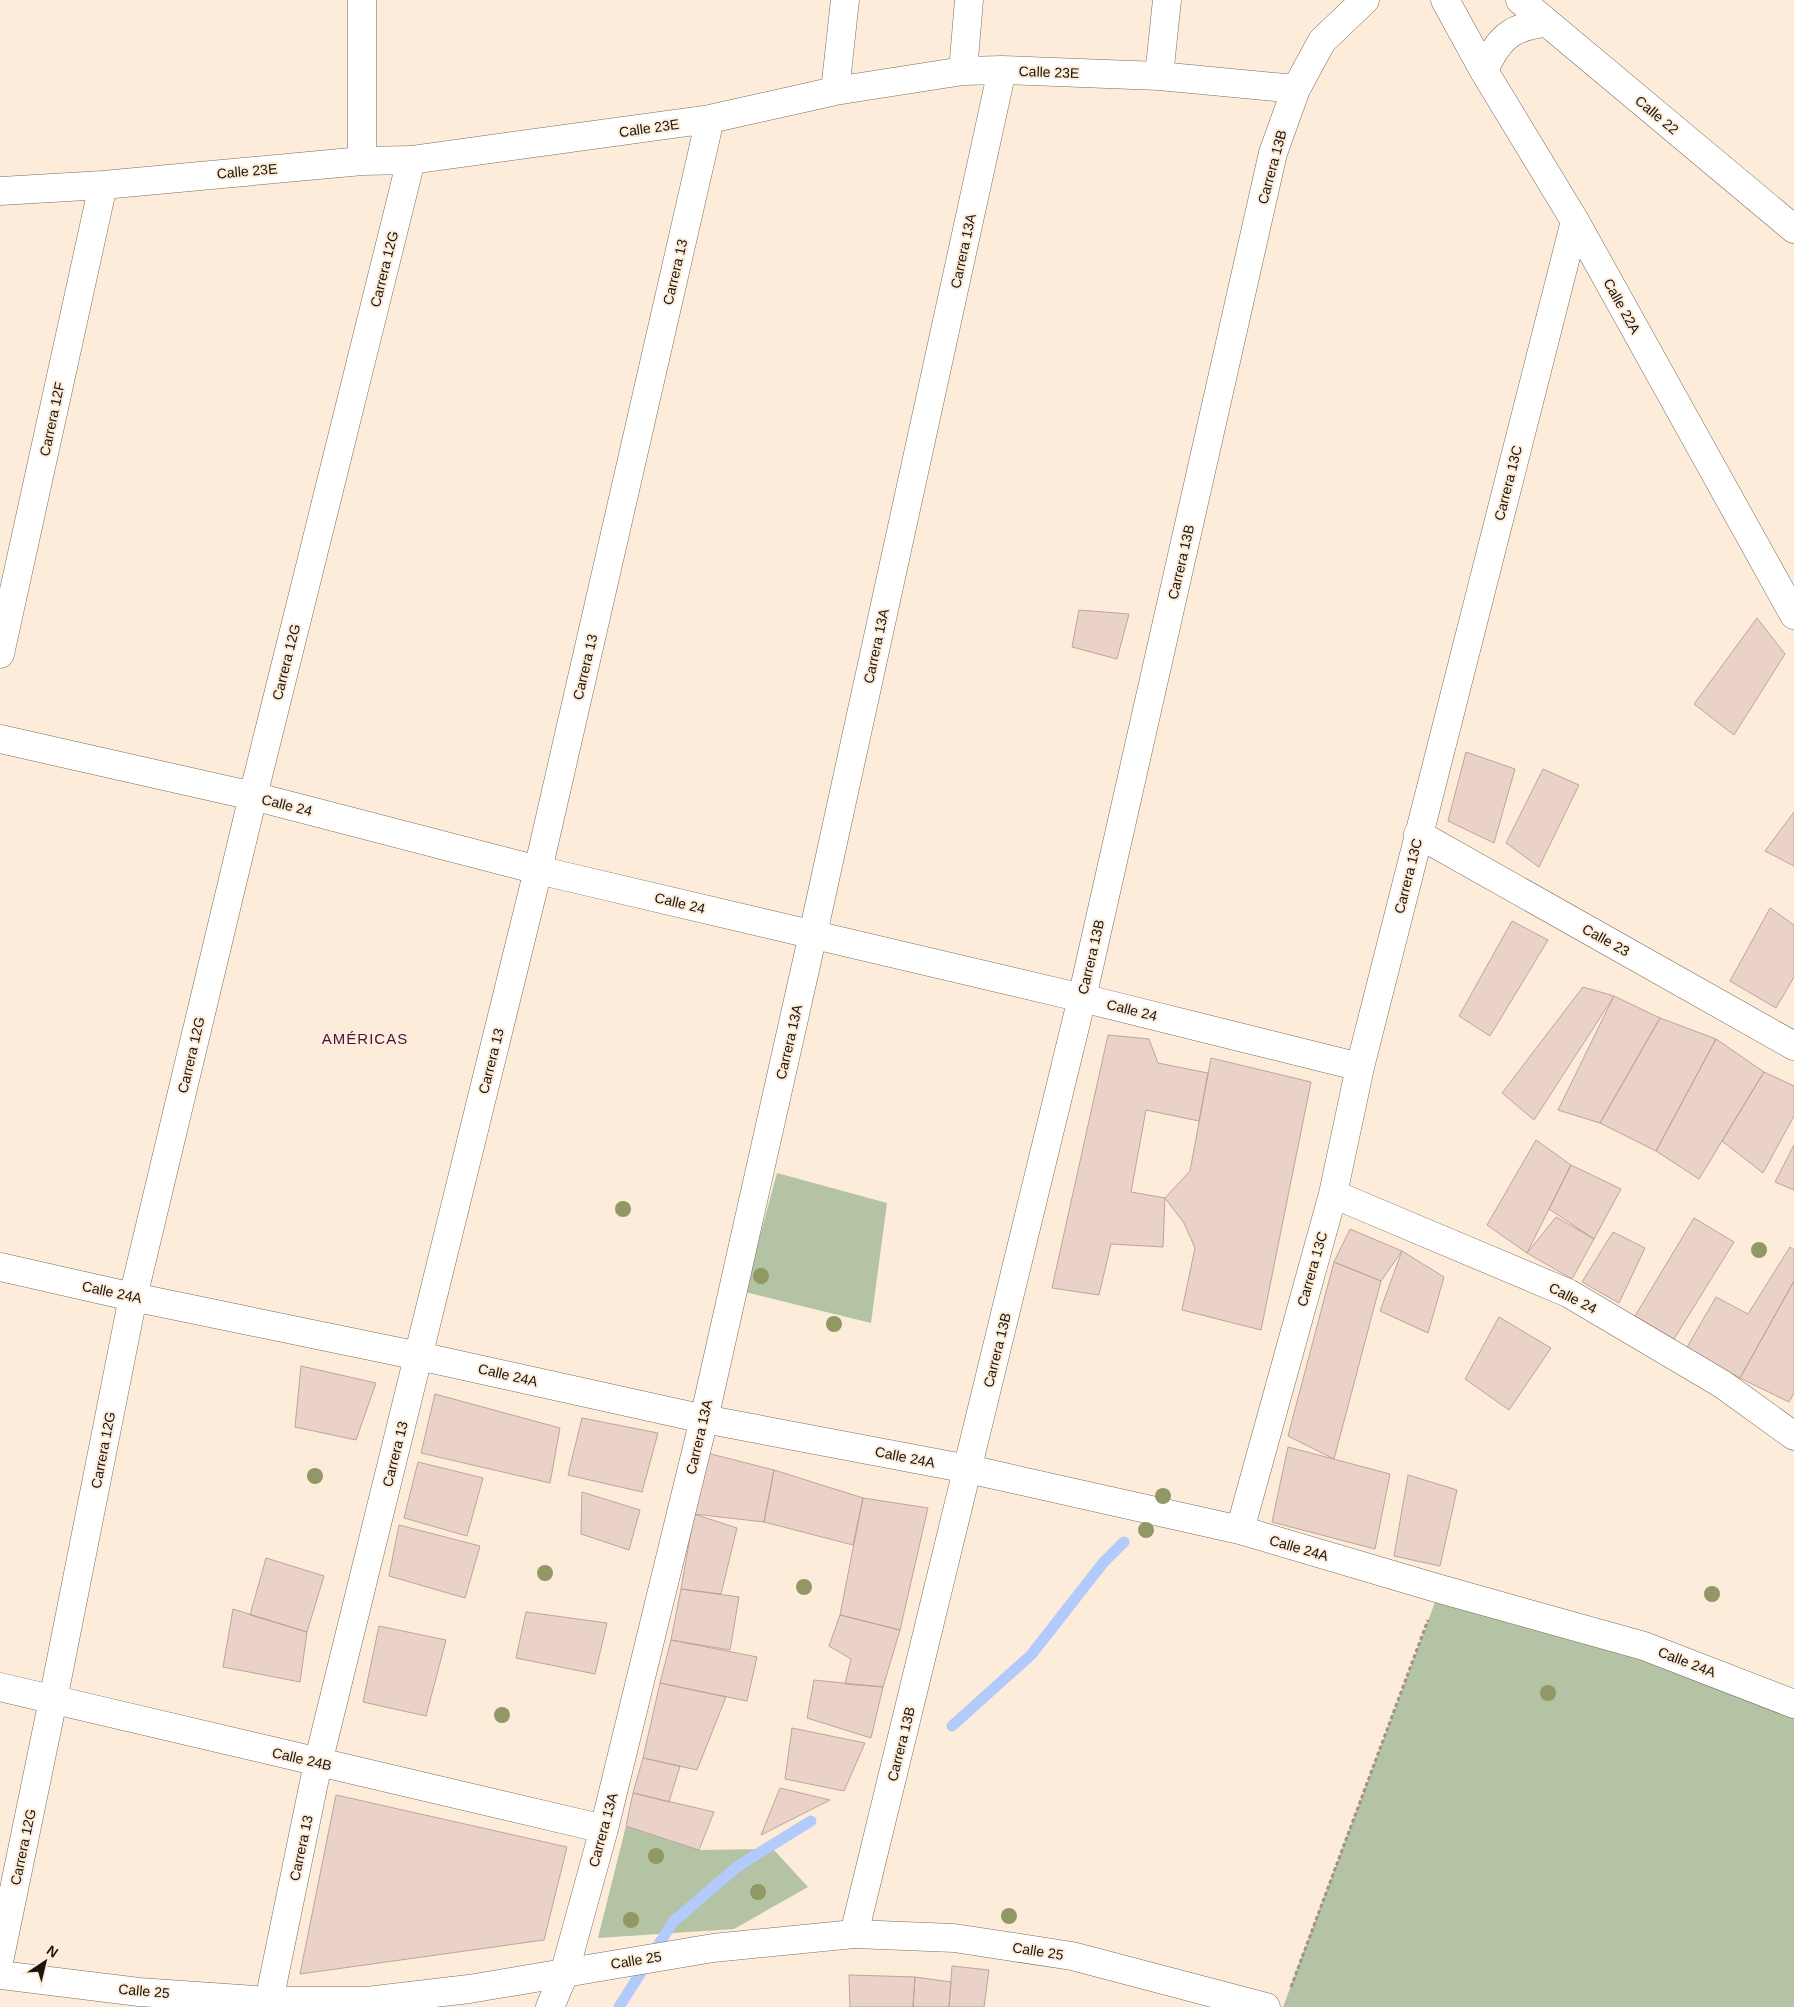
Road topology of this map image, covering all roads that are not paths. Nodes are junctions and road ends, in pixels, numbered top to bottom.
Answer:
1 (362, 0) edge
2 (845, 0) edge
3 (969, 0) edge
4 (1167, 0) edge
5 (1365, 0) edge
6 (1445, 0) edge
7 (1520, 0) edge
8 (1545, 22) junction
9 (1002, 70) junction
10 (963, 71) junction
11 (1484, 71) junction
12 (1159, 76) junction
13 (1296, 89) junction
14 (835, 90) junction
15 (710, 119) junction
16 (411, 160) junction
17 (362, 161) junction
18 (103, 185) junction
19 (0, 191) edge
20 (1575, 220) junction
21 (1794, 229) edge
22 (1794, 615) edge
23 (0, 654) edge
24 (0, 739) edge
25 (253, 796) junction
26 (1418, 834) junction
27 (538, 870) junction
28 (813, 934) junction
29 (1082, 998) junction
30 (1794, 1046) edge
31 (1360, 1067) junction
32 (1333, 1194) junction
33 (0, 1267) edge
34 (133, 1297) junction
35 (419, 1356) junction
36 (704, 1419) junction
37 (1794, 1436) edge
38 (968, 1469) junction
39 (1240, 1530) junction
40 (0, 1687) edge
41 (53, 1700) junction
42 (1794, 1704) edge
43 (318, 1763) junction
44 (604, 1829) junction
45 (854, 1934) junction
46 (0, 1956) edge
47 (564, 1974) junction
48 (0, 1975) edge
49 (269, 2001) junction
50 (550, 2007) edge
51 (1266, 2007) edge

1 - 17 street
2 - 14 street
3 - 10 street
4 - 12 street
5 - 13 street, Carrera 13B
6 - 11 street, Calle 22A
7 - 8 street, Calle 22
8 - 11 street
8 - 21 street, Calle 22
9 - 10 street, Calle 23E
9 - 12 street, Calle 23E
9 - 28 street, Carrera 13A
10 - 14 street, Calle 23E
11 - 20 street, Calle 22A
12 - 13 street, Calle 23E
13 - 29 street, Carrera 13B
14 - 15 street, Calle 23E
15 - 16 street, Calle 23E
15 - 27 street, Carrera 13
16 - 17 street, Calle 23E
16 - 25 street, Carrera 12G
17 - 18 street, Calle 23E
18 - 19 street, Calle 23E
18 - 23 street, Carrera 12F
20 - 22 street, Calle 22A
20 - 26 street, Carrera 13C
24 - 25 street, Calle 24
25 - 27 street, Calle 24
25 - 34 street, Carrera 12G
26 - 30 street, Calle 23
26 - 31 street, Carrera 13C
27 - 28 street, Calle 24
27 - 35 street, Carrera 13
28 - 29 street, Calle 24
28 - 36 street, Carrera 13A
29 - 31 street, Calle 24
29 - 38 street, Carrera 13B
31 - 32 street, Carrera 13C
32 - 37 street, Calle 24
32 - 39 street, Carrera 13C
33 - 34 street, Calle 24A
34 - 35 street, Calle 24A
34 - 41 street, Carrera 12G
35 - 36 street, Calle 24A
35 - 43 street, Carrera 13
36 - 38 street, Calle 24A
36 - 44 street, Carrera 13A
38 - 39 street, Calle 24A
38 - 45 street, Carrera 13B
39 - 42 street, Calle 24A
40 - 41 street, Calle 24B
41 - 43 street, Calle 24B
41 - 46 street, Carrera 12G
43 - 44 street, Calle 24B
43 - 49 street, Carrera 13
44 - 47 street, Carrera 13A
45 - 47 street, Calle 25
45 - 51 street, Calle 25
47 - 49 street, Calle 25
47 - 50 street, Carrera 13A
48 - 49 street, Calle 25

